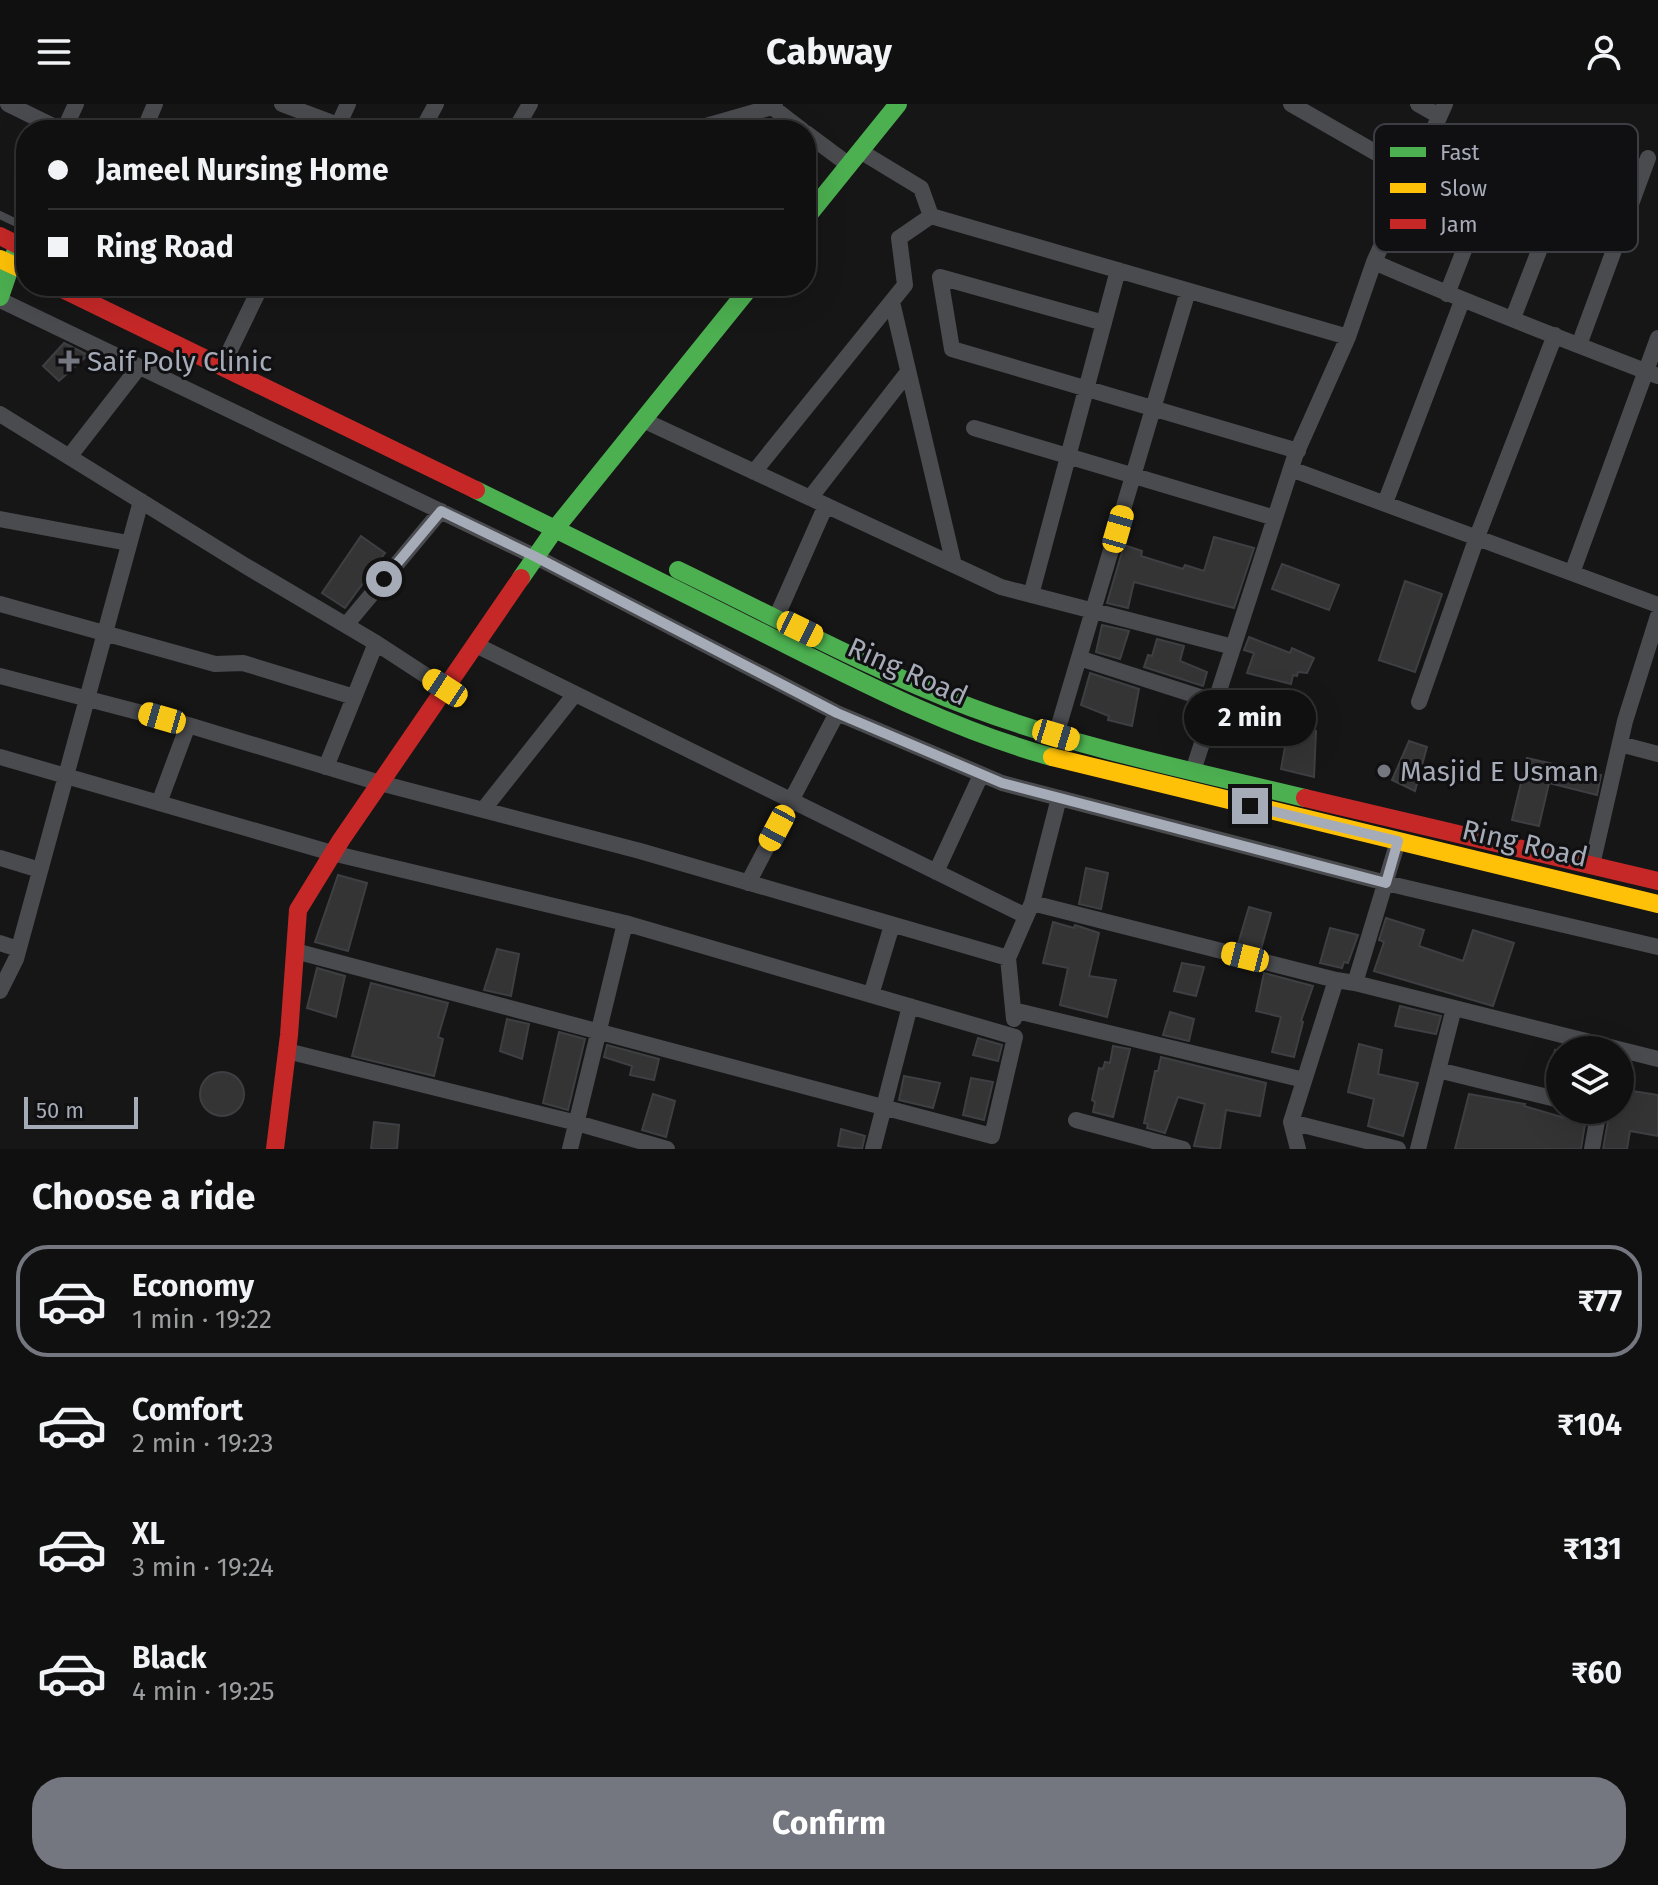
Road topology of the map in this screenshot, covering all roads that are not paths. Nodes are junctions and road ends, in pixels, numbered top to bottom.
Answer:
1 (8, 104) edge
2 (282, 104) edge
3 (898, 104) edge
4 (1291, 104) edge
5 (1418, 104) edge
6 (772, 105) edge
7 (1442, 110) edge
8 (42, 120) edge
9 (319, 120) edge
10 (724, 120) edge
11 (790, 120) edge
12 (816, 137) edge
13 (1374, 152) edge
14 (854, 158) junction
15 (1648, 158) dead end
16 (1638, 185) edge
17 (816, 206) edge
18 (931, 216) junction
19 (1378, 252) edge
20 (1470, 252) edge
21 (1539, 252) edge
22 (1613, 252) edge
23 (1374, 262) junction
24 (12, 265) edge
25 (1118, 270) junction
26 (1188, 291) junction
27 (77, 296) edge
28 (258, 296) edge
29 (743, 296) edge
30 (1455, 297) junction
31 (0, 299) edge
32 (892, 302) junction
33 (1513, 318) junction
34 (1104, 323) junction
35 (1555, 335) junction
36 (204, 337) dead end
37 (1348, 337) junction
38 (1658, 338) edge
39 (1579, 345) junction
40 (243, 356) junction
41 (139, 367) junction
42 (908, 372) junction
43 (1652, 374) edge
44 (1086, 389) junction
45 (1153, 410) junction
46 (0, 414) edge
47 (643, 420) junction
48 (974, 428) dead end
49 (1298, 451) junction
50 (1068, 456) junction
51 (69, 457) junction
52 (1291, 469) junction
53 (754, 472) junction
54 (1134, 474) junction
55 (810, 498) junction
56 (141, 501) junction
57 (1385, 503) junction
58 (826, 505) junction
59 (441, 511) junction
60 (1275, 518) junction
61 (0, 519) edge
62 (561, 522) junction
63 (1477, 537) junction
64 (128, 543) junction
65 (536, 557) junction
66 (954, 565) junction
67 (1572, 573) junction
68 (1031, 595) junction
69 (0, 604) edge
70 (1658, 605) edge
71 (1094, 611) junction
72 (1658, 616) edge
73 (776, 618) junction
74 (346, 625) junction
75 (105, 633) junction
76 (376, 643) junction
77 (476, 645) junction
78 (1233, 647) junction
79 (1079, 658) junction
80 (0, 676) edge
81 (445, 688) junction
82 (575, 694) junction
83 (87, 697) junction
84 (354, 697) junction
85 (1216, 702) junction
86 (1419, 702) dead end
87 (837, 713) junction
88 (188, 725) junction
89 (1056, 735) junction
90 (1620, 744) junction
91 (1658, 754) edge
92 (0, 757) edge
93 (326, 767) junction
94 (1193, 771) junction
95 (981, 775) junction
96 (65, 776) junction
97 (380, 783) junction
98 (1059, 798) junction
99 (791, 801) junction
100 (159, 803) junction
101 (483, 810) junction
102 (1398, 841) junction
103 (332, 853) junction
104 (0, 858) edge
105 (1592, 865) junction
106 (40, 870) junction
107 (936, 872) junction
108 (1658, 881) edge
109 (748, 883) junction
110 (1386, 883) junction
111 (1658, 904) edge
112 (1029, 910) junction
113 (625, 923) junction
114 (892, 925) junction
115 (0, 943) edge
116 (1658, 947) edge
117 (18, 949) junction
118 (295, 951) junction
119 (1008, 958) junction
120 (1336, 980) junction
121 (1355, 983) junction
122 (0, 991) edge
123 (871, 995) junction
124 (910, 1006) junction
125 (1454, 1008) junction
126 (1013, 1010) junction
127 (599, 1030) junction
128 (1561, 1036) edge
129 (1015, 1037) junction
130 (287, 1051) junction
131 (1634, 1054) edge
132 (1658, 1059) edge
133 (1438, 1070) junction
134 (1304, 1080) junction
135 (1546, 1097) edge
136 (883, 1106) junction
137 (1076, 1120) dead end
138 (1291, 1122) junction
139 (577, 1123) junction
140 (1596, 1124) edge
141 (1337, 1142) edge
142 (275, 1149) edge
143 (570, 1149) edge
144 (667, 1149) edge
145 (873, 1149) edge
146 (1183, 1149) edge
147 (1298, 1149) edge
148 (1398, 1149) edge
149 (1418, 1149) edge
150 (1592, 1149) edge

1 - 8 street
2 - 9 street
3 - 14 main road
4 - 13 street
5 - 7 street
6 - 10 street
6 - 11 street
12 - 14 street
14 - 17 main road
14 - 18 street
15 - 16 street
18 - 25 street
18 - 32 street
19 - 23 street
20 - 30 street
21 - 33 street
22 - 39 street
23 - 30 street
23 - 37 street
24 - 31 main road
25 - 26 street
25 - 34 street
26 - 37 street
26 - 45 street
27 - 62 main road, Ring Road
28 - 40 street
29 - 47 main road
30 - 33 street
30 - 57 street
31 - 41 street
32 - 42 street
32 - 53 street
33 - 35 street
34 - 44 street
34 - 44 street
35 - 39 street
35 - 63 street
36 - 40 main road, Ring Road
37 - 49 street
38 - 43 street
39 - 43 street
40 - 62 main road, Ring Road
41 - 51 street
41 - 59 street
42 - 55 street
42 - 66 street
43 - 67 street
44 - 45 street
44 - 50 street
45 - 49 street
45 - 54 street
46 - 51 street
47 - 53 street
47 - 62 main road
48 - 50 street
49 - 52 street
50 - 54 street
50 - 68 street
51 - 56 street
52 - 57 street
52 - 60 street
53 - 55 street
54 - 60 street
54 - 71 street
55 - 58 street
56 - 64 street
56 - 74 street
57 - 63 street
58 - 66 street
58 - 73 street
59 - 65 street
59 - 74 street
60 - 78 street
61 - 64 street
62 - 65 main road
62 - 73 main road, Ring Road
62 - 102 main road, Ring Road
63 - 67 street
63 - 86 street
64 - 75 street
65 - 77 main road
65 - 87 street
66 - 68 street
67 - 70 street
68 - 71 street
69 - 75 street
71 - 78 street
71 - 79 street
72 - 90 street
73 - 89 main road, Ring Road
74 - 76 street
75 - 83 street
75 - 84 street
76 - 81 street
76 - 84 street
77 - 81 main road
77 - 82 street
78 - 85 street
79 - 85 street
79 - 89 street
80 - 83 street
81 - 97 main road
82 - 99 street
82 - 101 street
83 - 88 street
83 - 96 street
84 - 93 street
85 - 94 street
87 - 95 street
87 - 99 street
88 - 93 street
88 - 100 street
89 - 94 main road, Ring Road
90 - 91 street
90 - 105 street
92 - 96 street
93 - 97 street
94 - 105 main road, Ring Road
95 - 98 street
95 - 107 street
96 - 100 street
96 - 106 street
97 - 101 street
97 - 103 main road
98 - 110 street
98 - 112 street
99 - 107 street
99 - 109 street
100 - 103 street
101 - 109 street
102 - 110 street
102 - 111 main road, Ring Road
103 - 113 street
103 - 118 main road
104 - 106 street
105 - 108 main road, Ring Road
106 - 117 street
107 - 112 street
109 - 114 street
110 - 116 street
110 - 121 street
112 - 119 street
112 - 120 street
113 - 123 street
113 - 127 street
114 - 119 street
114 - 123 street
115 - 117 street
117 - 122 street
118 - 127 street
118 - 130 main road
119 - 126 street
120 - 121 street
120 - 134 street
121 - 125 street
123 - 124 street
124 - 129 street
124 - 136 street
125 - 128 street
125 - 133 street
126 - 129 street
126 - 134 street
127 - 136 street
127 - 139 street
129 - 136 street
130 - 139 street
130 - 142 main road
131 - 132 street
133 - 135 street
133 - 149 street
134 - 138 street
136 - 145 street
137 - 146 street
138 - 141 street
138 - 147 street
139 - 143 street
139 - 144 street
140 - 150 street
141 - 148 street

